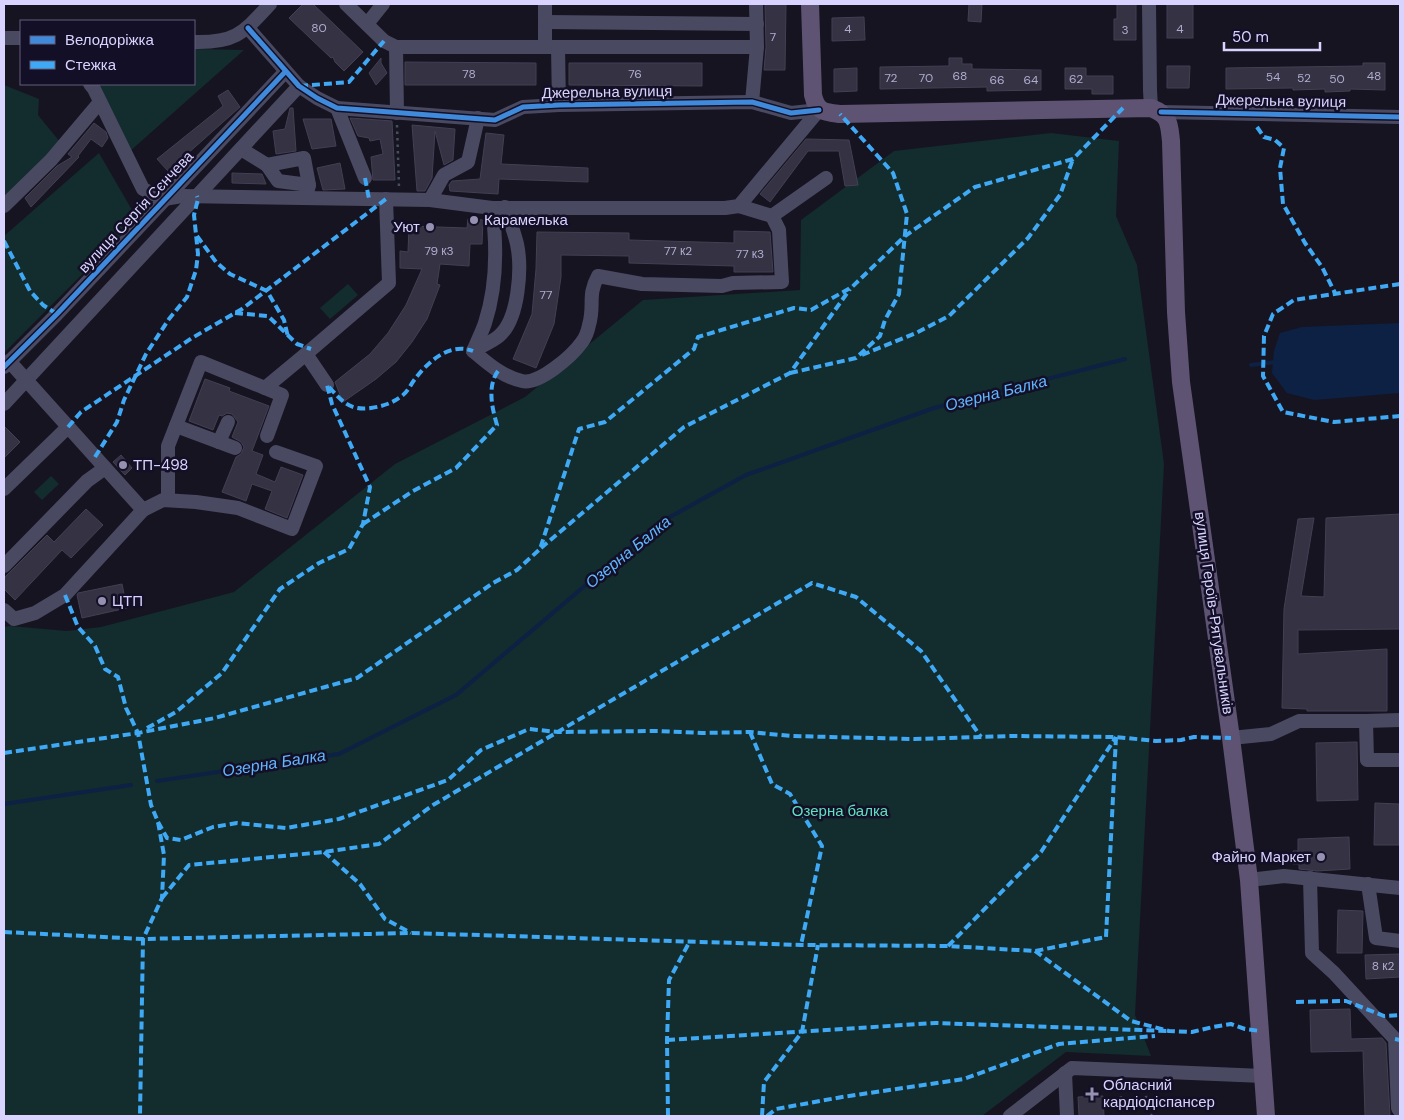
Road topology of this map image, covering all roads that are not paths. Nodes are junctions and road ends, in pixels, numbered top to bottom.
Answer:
1 (270, 4) edge
2 (346, 4) edge
3 (384, 4) edge
4 (546, 4) edge
5 (756, 4) edge
6 (810, 4) edge
7 (1149, 4) edge
8 (545, 22) junction
9 (367, 24) junction
10 (757, 24) junction
11 (248, 28) junction
12 (4, 38) edge
13 (20, 38) edge
14 (195, 42) edge
15 (757, 46) junction
16 (396, 47) junction
17 (552, 47) junction
18 (285, 72) junction
19 (91, 85) edge
20 (299, 86) junction
21 (100, 102) junction
22 (752, 102) junction
23 (559, 105) junction
24 (337, 108) junction
25 (819, 110) junction
26 (1156, 110) junction
27 (397, 113) junction
28 (1400, 117) edge
29 (478, 118) junction
30 (241, 150) junction
31 (267, 164) junction
32 (365, 178) dead end
33 (826, 178) dead end
34 (308, 191) junction
35 (197, 196) junction
36 (164, 199) junction
37 (393, 200) junction
38 (430, 200) junction
39 (4, 206) edge
40 (739, 206) junction
41 (498, 207) junction
42 (772, 216) junction
43 (473, 351) junction
44 (306, 354) junction
45 (6, 364) edge
46 (26, 381) junction
47 (327, 385) dead end
48 (265, 388) junction
49 (4, 404) edge
50 (228, 422) dead end
51 (176, 426) junction
52 (68, 427) junction
53 (268, 436) dead end
54 (219, 442) junction
55 (235, 448) dead end
56 (89, 450) junction
57 (276, 452) dead end
58 (105, 468) junction
59 (87, 481) junction
60 (4, 489) edge
61 (168, 500) junction
62 (143, 510) junction
63 (4, 566) edge
64 (4, 610) edge
65 (1400, 720) edge
66 (1366, 721) junction
67 (1231, 738) junction
68 (1400, 760) edge
69 (1310, 878) junction
70 (1249, 880) junction
71 (1368, 884) junction
72 (1400, 888) edge
73 (1400, 941) edge
74 (1065, 1073) junction
75 (1263, 1076) junction
76 (1400, 1111) edge
77 (1010, 1116) edge
78 (1067, 1116) edge
79 (1266, 1116) edge

1 - 11 street
2 - 9 street
3 - 9 street
4 - 8 street
5 - 10 street
6 - 25 main road
7 - 26 street
8 - 10 street
8 - 17 street
9 - 16 street
10 - 15 street
11 - 14 street
11 - 18 street, Джерельна вулиця
12 - 13 street
15 - 17 street
15 - 22 street
16 - 17 street
16 - 27 street
17 - 23 street
18 - 20 street, Джерельна вулиця
18 - 36 street, вулиця Сергія Сєнчева
19 - 21 street
20 - 24 street, Джерельна вулиця
20 - 30 street
21 - 36 street
21 - 39 street
22 - 23 street, Джерельна вулиця
22 - 25 street, Джерельна вулиця
23 - 29 street, Джерельна вулиця
24 - 27 street, Джерельна вулиця
24 - 32 street
25 - 26 main road, Джерельна вулиця
25 - 40 street
26 - 28 street, Джерельна вулиця
26 - 67 main road, вулиця Героїв-Рятувальників
27 - 29 street, Джерельна вулиця
29 - 38 street
30 - 31 street
30 - 35 street
31 - 34 street
31 - 34 street
33 - 42 street
34 - 35 street
34 - 37 street
35 - 36 street
35 - 46 street
36 - 45 street, вулиця Сергія Сєнчева
37 - 38 street
37 - 44 street
38 - 41 street
40 - 41 street
40 - 42 street
41 - 43 street
41 - 43 street
42 - 43 street
44 - 47 street
44 - 48 street
45 - 46 street
46 - 49 street
46 - 52 street
48 - 51 street
48 - 53 street
50 - 54 street
51 - 54 street
51 - 61 street
52 - 56 street
52 - 60 street
54 - 55 street
56 - 58 street
56 - 59 street
57 - 61 street
58 - 59 street
58 - 62 street
59 - 63 street
61 - 62 street
62 - 64 street
65 - 66 street
66 - 67 street
66 - 68 street
67 - 70 main road, вулиця Героїв-Рятувальників
69 - 70 street
69 - 71 street
69 - 76 street
70 - 75 main road, вулиця Героїв-Рятувальників
71 - 72 street
71 - 73 street
74 - 75 street
74 - 77 street
74 - 78 street
75 - 79 main road, вулиця Героїв-Рятувальників

